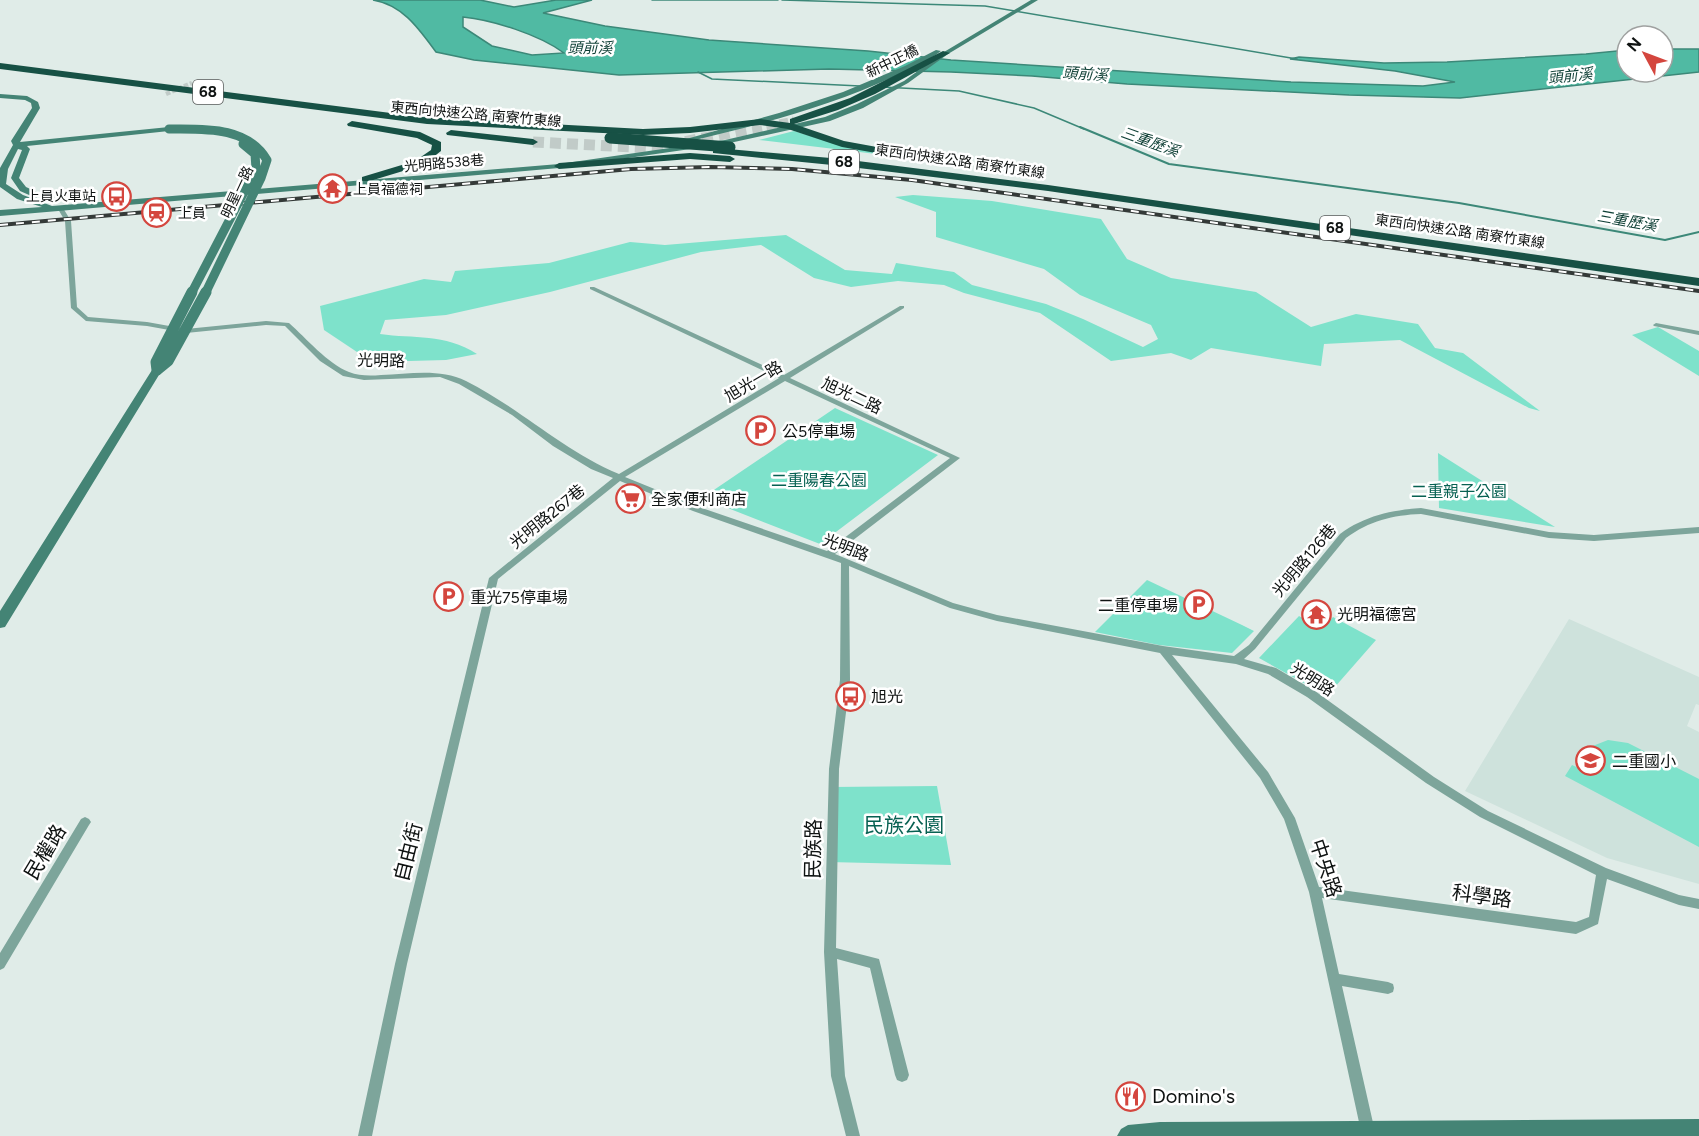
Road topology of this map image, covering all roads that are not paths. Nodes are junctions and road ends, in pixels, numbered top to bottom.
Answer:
1 (1025, 0) edge
2 (1035, 0) edge
3 (946, 52) junction
4 (0, 69) edge
5 (0, 96) edge
6 (208, 98) junction
7 (298, 115) dead end
8 (826, 119) junction
9 (415, 120) junction
10 (760, 122) junction
11 (794, 124) junction
12 (643, 132) junction
13 (606, 139) junction
14 (822, 139) junction
15 (533, 142) tunnel mouth
16 (674, 143) junction
17 (17, 145) junction
18 (692, 148) junction
19 (661, 152) junction
20 (720, 155) junction
21 (559, 166) junction
22 (15, 173) junction
23 (366, 179) junction
24 (1, 180) edge
25 (1091, 187) junction
26 (50, 205) junction
27 (0, 207) edge
28 (0, 213) edge
29 (0, 218) edge
30 (1699, 275) edge
31 (1699, 282) edge
32 (592, 288) dead end
33 (902, 307) dead end
34 (1656, 325) dead end
35 (1699, 333) edge
36 (784, 378) junction
37 (618, 477) junction
38 (1699, 530) edge
39 (828, 555) junction
40 (845, 561) junction
41 (494, 578) joint
42 (0, 623) edge
43 (1163, 650) junction
44 (1236, 660) junction
45 (86, 822) dead end
46 (1602, 872) junction
47 (1315, 892) junction
48 (1699, 904) edge
49 (830, 952) junction
50 (0, 964) edge
51 (1334, 978) junction
52 (1388, 988) dead end
53 (902, 1074) dead end
54 (1699, 1130) edge
55 (1368, 1133) edge
56 (365, 1136) edge
57 (853, 1136) edge
58 (1128, 1136) edge

1 - 10 street, 新中正橋
2 - 3 street, 新中正橋
3 - 8 street, 新中正橋
3 - 11 highway
4 - 6 highway, 東西向快速公路 南寮竹東線 / 68
4 - 9 highway, 東西向快速公路 南寮竹東線 / 68
5 - 17 street
6 - 7 highway
6 - 13 highway, 東西向快速公路 南寮竹東線 / 68
8 - 11 street, 光明路538巷
8 - 14 highway
9 - 12 highway
9 - 13 highway, 東西向快速公路 南寮竹東線 / 68
10 - 11 highway
10 - 12 highway
10 - 16 street, 光明路538巷
10 - 18 highway
11 - 14 highway
11 - 18 street, 光明路538巷
12 - 16 highway
13 - 20 highway, 東西向快速公路 南寮竹東線 / 68, bridge
13 - 25 highway, 東西向快速公路 南寮竹東線 / 68, bridge
14 - 25 highway
15 - 23 highway
16 - 19 highway
16 - 23 street, 光明路538巷
17 - 22 street
17 - 24 street
17 - 42 street, 明星一路, bridge
18 - 19 street, 光明路538巷
18 - 20 highway
19 - 21 street, 光明路538巷
20 - 21 highway
20 - 31 highway, 東西向快速公路 南寮竹東線 / 68
21 - 26 street, 光明路538巷
22 - 24 street
22 - 26 street
23 - 26 street, 光明路538巷
24 - 26 street
25 - 30 highway, 東西向快速公路 南寮竹東線 / 68
26 - 27 street
26 - 28 street
26 - 29 street
26 - 37 street, 光明路
32 - 36 street, 旭光二路
33 - 36 street, 旭光一路
34 - 35 street
36 - 37 street, 旭光一路
36 - 39 street, 旭光二路
37 - 39 street, 光明路
37 - 41 street, 光明路267巷
38 - 44 street, 光明路126巷
39 - 40 street, 光明路
40 - 43 street, 光明路
40 - 49 street, 民族路
41 - 56 street, 自由街
43 - 44 street, 光明路
43 - 47 street, 中央路
44 - 46 street, 光明路
45 - 50 street, 民權路
46 - 47 street, 科學路
46 - 48 street, 光明路
47 - 51 street, 中央路
49 - 53 street
49 - 57 street, 民族路
51 - 52 street
51 - 55 street, 中央路
54 - 55 street
55 - 58 street

